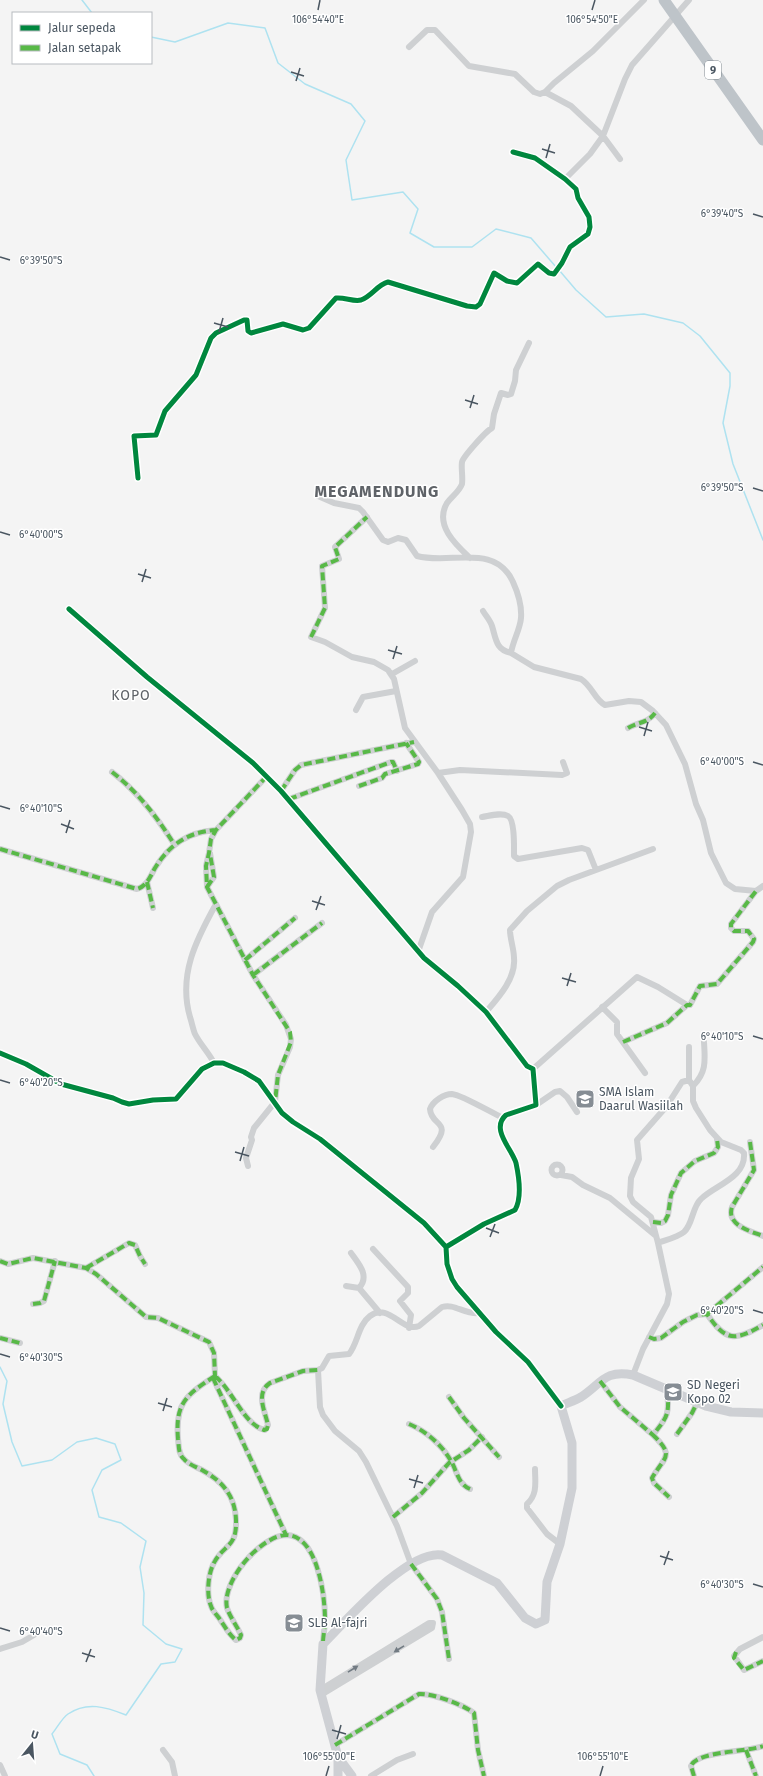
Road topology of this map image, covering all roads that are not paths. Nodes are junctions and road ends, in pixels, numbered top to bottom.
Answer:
1 (644, 0) edge
2 (664, 0) edge
3 (689, 0) edge
4 (675, 16) junction
5 (409, 47) dead end
6 (545, 92) junction
7 (603, 136) junction
8 (763, 140) edge
9 (513, 152) dead end
10 (620, 159) dead end
11 (566, 179) junction
12 (529, 343) dead end
13 (138, 478) dead end
14 (318, 496) dead end
15 (367, 517) junction
16 (470, 558) junction
17 (69, 609) dead end
18 (483, 611) dead end
19 (511, 653) junction
20 (415, 661) dead end
21 (392, 674) junction
22 (396, 691) junction
23 (356, 710) dead end
24 (653, 715) junction
25 (628, 728) dead end
26 (414, 742) junction
27 (406, 743) junction
28 (563, 762) dead end
29 (374, 768) junction
30 (397, 771) junction
31 (112, 772) dead end
32 (438, 773) junction
33 (267, 776) junction
34 (379, 779) junction
35 (359, 786) dead end
36 (281, 790) junction
37 (289, 799) junction
38 (482, 817) dead end
39 (216, 830) junction
40 (174, 844) junction
41 (0, 849) edge
42 (653, 849) dead end
43 (596, 870) junction
44 (147, 882) junction
45 (763, 886) edge
46 (756, 891) junction
47 (216, 904) junction
48 (153, 908) dead end
49 (295, 918) dead end
50 (322, 923) dead end
51 (418, 952) junction
52 (245, 960) junction
53 (253, 976) junction
54 (687, 1005) junction
55 (602, 1007) junction
56 (486, 1012) junction
57 (623, 1042) junction
58 (704, 1042) dead end
59 (689, 1048) dead end
60 (0, 1053) edge
61 (214, 1063) junction
62 (533, 1069) junction
63 (645, 1073) dead end
64 (691, 1083) junction
65 (275, 1102) junction
66 (536, 1105) junction
67 (577, 1112) dead end
68 (503, 1118) junction
69 (717, 1139) junction
70 (750, 1142) dead end
71 (434, 1147) dead end
72 (248, 1166) dead end
73 (561, 1174) dead end
74 (653, 1222) junction
75 (656, 1236) junction
76 (763, 1236) edge
77 (658, 1243) junction
78 (446, 1247) junction
79 (373, 1249) dead end
80 (351, 1253) dead end
81 (0, 1261) edge
82 (55, 1261) junction
83 (145, 1264) dead end
84 (763, 1267) edge
85 (86, 1268) junction
86 (346, 1286) dead end
87 (359, 1288) junction
88 (33, 1304) dead end
89 (380, 1313) junction
90 (480, 1313) junction
91 (707, 1314) junction
92 (763, 1325) edge
93 (409, 1328) junction
94 (649, 1337) junction
95 (0, 1338) edge
96 (20, 1343) dead end
97 (318, 1370) junction
98 (632, 1375) junction
99 (214, 1377) junction
100 (600, 1381) junction
101 (667, 1390) junction
102 (449, 1397) dead end
103 (697, 1403) junction
104 (561, 1406) junction
105 (763, 1413) edge
106 (409, 1424) dead end
107 (677, 1434) dead end
108 (652, 1435) junction
109 (482, 1437) junction
110 (499, 1457) dead end
111 (451, 1461) junction
112 (535, 1469) dead end
113 (470, 1489) dead end
114 (670, 1497) dead end
115 (393, 1516) junction
116 (286, 1535) junction
117 (560, 1544) junction
118 (410, 1564) junction
119 (34, 1635) dead end
120 (763, 1637) edge
121 (323, 1644) junction
122 (0, 1649) edge
123 (385, 1650) junction
124 (388, 1656) junction
125 (449, 1659) dead end
126 (763, 1661) edge
127 (339, 1682) junction
128 (320, 1692) junction
129 (335, 1745) junction
130 (763, 1746) edge
131 (163, 1750) dead end
132 (746, 1750) junction
133 (413, 1754) dead end
134 (338, 1757) junction
135 (0, 1765) edge
136 (5, 1776) edge
137 (175, 1776) edge
138 (338, 1776) edge
139 (352, 1776) edge
140 (371, 1776) edge
141 (484, 1776) edge
142 (694, 1776) edge
143 (756, 1776) edge

1 - 6 street
2 - 4 highway, 9
3 - 4 street
4 - 7 street
4 - 8 highway, 9
5 - 6 street
6 - 7 street
7 - 10 street
7 - 11 street
9 - 11 street
11 - 13 street
12 - 16 street
14 - 15 street
15 - 16 street
15 - 21 street
16 - 19 street
17 - 33 street
18 - 19 street
19 - 24 street
20 - 21 street
21 - 22 street
22 - 23 street
22 - 26 street
24 - 25 street
24 - 46 street
26 - 27 street
26 - 32 street
27 - 30 street
27 - 36 street
28 - 32 street
29 - 30 street
29 - 34 street
29 - 37 street
30 - 34 street
31 - 40 street
32 - 51 street
33 - 36 street
33 - 39 street
34 - 35 street
36 - 37 street
37 - 51 street
38 - 43 street
39 - 40 street
39 - 47 street
40 - 44 street
41 - 44 street
42 - 43 street
43 - 56 street
44 - 48 street
45 - 46 street
46 - 54 street
47 - 52 street
47 - 61 street
49 - 52 street
50 - 53 street
51 - 56 street
52 - 53 street
53 - 65 street
54 - 55 street
54 - 57 street
55 - 57 street
55 - 62 street
56 - 62 street
57 - 63 street
58 - 64 street
59 - 64 street
60 - 61 street
61 - 65 street
62 - 66 street
64 - 69 street
64 - 74 street
65 - 72 street
65 - 78 street
66 - 67 street
66 - 68 street
68 - 71 street
68 - 78 street
69 - 74 street
69 - 77 street
70 - 76 street
73 - 75 street
74 - 75 street
75 - 77 street
77 - 94 street
78 - 90 street
79 - 93 street
80 - 87 street
81 - 82 street
82 - 85 street
82 - 88 street
83 - 85 street
84 - 91 street
85 - 99 street
86 - 87 street
87 - 89 street
89 - 93 street
89 - 97 street
90 - 93 street
90 - 104 street
91 - 92 street
91 - 94 street
94 - 98 street
95 - 96 street
97 - 99 street
97 - 115 street
98 - 100 main road
98 - 101 main road
99 - 116 street
99 - 116 street
100 - 104 main road
100 - 108 street
101 - 103 main road
101 - 108 street
102 - 109 street
103 - 105 main road
103 - 107 street
104 - 117 main road
106 - 111 street
108 - 114 street
109 - 110 street
109 - 111 street
111 - 113 street
111 - 115 street
112 - 117 street
115 - 118 street
116 - 121 street
117 - 118 main road
118 - 121 main road
118 - 125 street
119 - 122 street
120 - 126 street
121 - 128 main road
123 - 124 street
123 -> 124 street
127 -> 123 street
124 - 127 street
127 - 128 street
128 - 129 main road
129 - 134 main road
129 - 141 street
130 - 132 street
131 - 137 street
132 - 142 street
132 - 143 street
133 - 140 street
134 - 138 main road
134 - 139 main road
135 - 136 street

